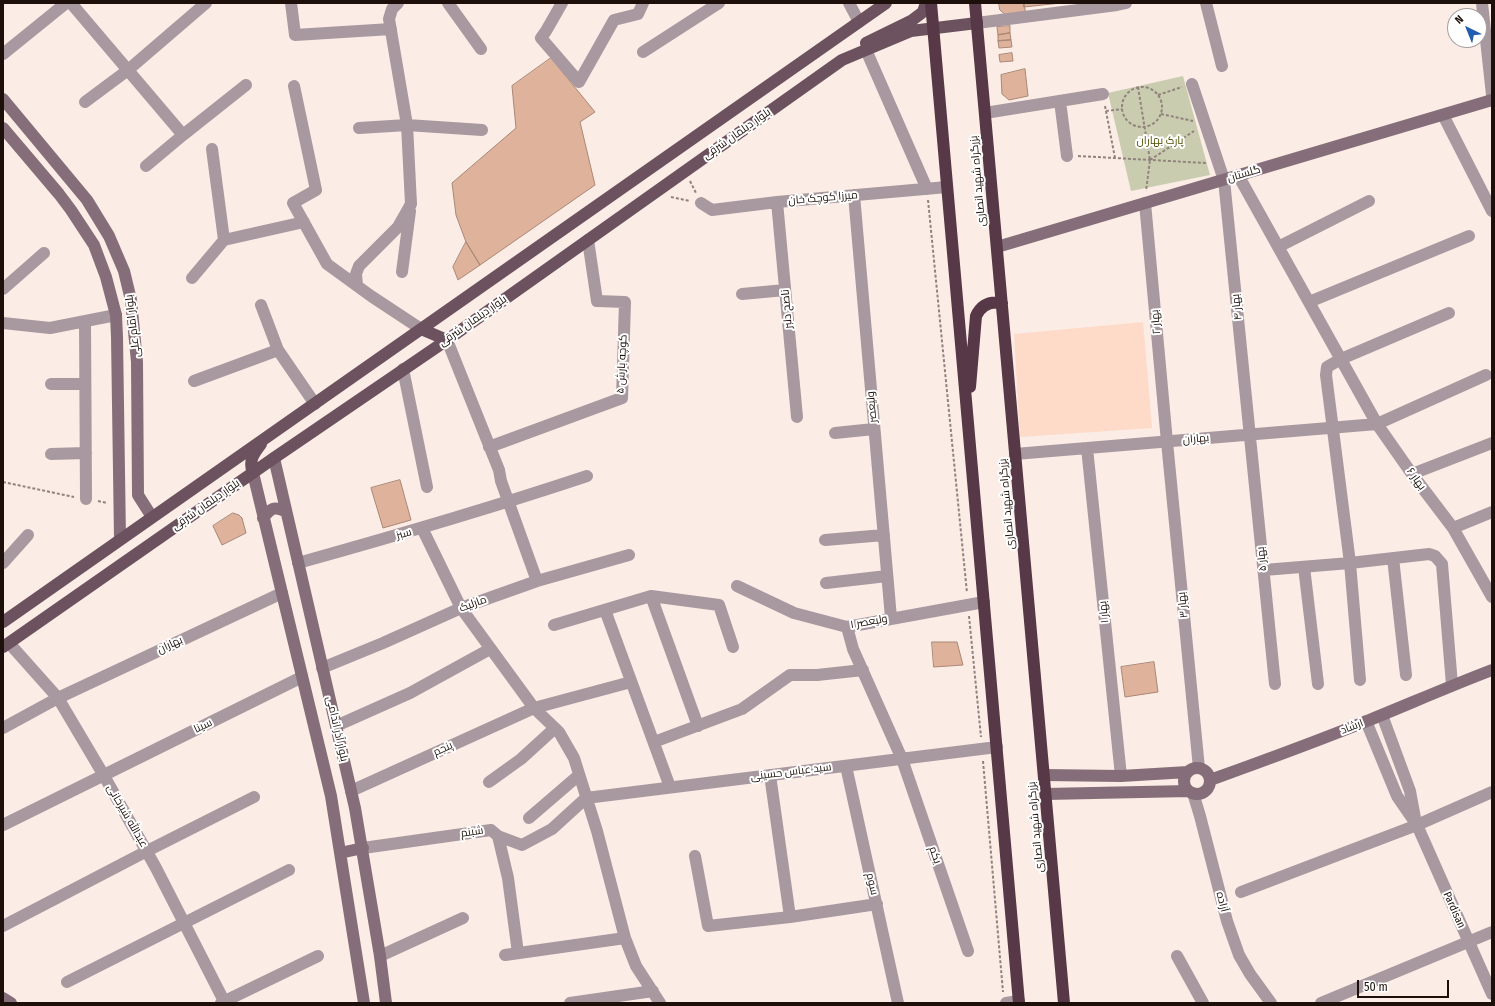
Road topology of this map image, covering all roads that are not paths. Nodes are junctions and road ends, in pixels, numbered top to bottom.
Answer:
1 (66, 3) edge
2 (71, 3) edge
3 (206, 3) edge
4 (291, 3) edge
5 (448, 3) edge
6 (562, 3) edge
7 (643, 3) edge
8 (719, 3) edge
9 (849, 3) edge
10 (856, 3) edge
11 (886, 3) edge
12 (926, 3) edge
13 (931, 3) edge
14 (975, 3) edge
15 (1126, 3) edge
16 (1206, 3) edge
17 (1482, 3) edge
18 (393, 5) edge
19 (861, 20) junction
20 (977, 23) junction
21 (391, 29) junction
22 (933, 29) junction
23 (481, 49) dead end
24 (866, 50) junction
25 (643, 52) dead end
26 (3, 54) edge
27 (842, 60) junction
28 (1222, 66) dead end
29 (128, 70) junction
30 (1192, 84) road end
31 (246, 85) dead end
32 (294, 86) dead end
33 (1103, 94) road end
34 (1492, 95) edge
35 (3, 98) edge
36 (1492, 100) edge
37 (1060, 101) junction
38 (86, 102) dead end
39 (985, 113) junction
40 (1443, 115) junction
41 (406, 125) junction
42 (3, 128) edge
43 (359, 128) dead end
44 (482, 130) dead end
45 (183, 135) junction
46 (212, 149) dead end
47 (1067, 156) road end
48 (146, 166) dead end
49 (1238, 175) junction
50 (1224, 180) junction
51 (947, 187) junction
52 (927, 189) junction
53 (854, 195) junction
54 (1369, 201) dead end
55 (777, 202) junction
56 (701, 203) road end
57 (1145, 203) junction
58 (411, 204) junction
59 (1492, 211) edge
60 (304, 222) junction
61 (1469, 236) dead end
62 (224, 240) junction
63 (588, 240) junction
64 (997, 247) junction
65 (1278, 247) junction
66 (44, 253) dead end
67 (402, 272) dead end
68 (192, 278) dead end
69 (357, 286) junction
70 (3, 288) edge
71 (785, 290) junction
72 (742, 294) dead end
73 (1309, 302) junction
74 (1002, 303) junction
75 (261, 305) dead end
76 (1448, 313) dead end
77 (116, 315) junction
78 (85, 321) junction
79 (3, 323) edge
80 (421, 329) junction
81 (447, 340) junction
82 (278, 350) junction
83 (1341, 359) junction
84 (403, 369) junction
85 (1486, 375) dead end
86 (194, 381) dead end
87 (51, 384) dead end
88 (85, 384) junction
89 (314, 404) junction
90 (797, 417) dead end
91 (968, 424) junction
92 (1377, 424) junction
93 (1333, 427) junction
94 (874, 429) junction
95 (835, 432) dead end
96 (1250, 434) junction
97 (265, 438) junction
98 (1167, 442) junction
99 (1492, 443) edge
100 (489, 447) junction
101 (1087, 448) junction
102 (86, 453) junction
103 (51, 454) dead end
104 (1015, 454) junction
105 (274, 458) junction
106 (253, 473) junction
107 (1412, 474) junction
108 (587, 476) dead end
109 (427, 487) dead end
110 (138, 495) junction
111 (86, 499) road end
112 (120, 502) junction
113 (508, 503) junction
114 (285, 511) junction
115 (1492, 512) edge
116 (152, 517) junction
117 (263, 518) junction
118 (422, 528) junction
119 (1453, 528) junction
120 (28, 536) dead end
121 (884, 536) junction
122 (120, 539) junction
123 (825, 540) dead end
124 (629, 555) dead end
125 (1393, 558) junction
126 (3, 563) edge
127 (298, 563) junction
128 (1350, 563) junction
129 (1304, 567) junction
130 (1264, 570) junction
131 (887, 576) junction
132 (536, 581) junction
133 (826, 583) dead end
134 (737, 586) dead end
135 (282, 593) junction
136 (651, 596) junction
137 (1492, 597) edge
138 (984, 602) junction
139 (461, 608) junction
140 (605, 610) junction
141 (891, 618) junction
142 (3, 622) edge
143 (554, 625) dead end
144 (847, 627) junction
145 (6, 645) edge
146 (734, 647) dead end
147 (490, 649) junction
148 (322, 668) junction
149 (863, 670) junction
150 (1492, 670) edge
151 (1406, 675) dead end
152 (302, 677) junction
153 (1360, 680) dead end
154 (632, 682) junction
155 (1275, 684) dead end
156 (1318, 684) dead end
157 (1452, 685) junction
158 (58, 698) junction
159 (534, 708) junction
160 (1382, 715) junction
161 (1366, 721) junction
162 (336, 726) junction
163 (698, 726) junction
164 (3, 728) edge
165 (555, 728) junction
166 (654, 742) junction
167 (997, 747) junction
168 (902, 759) junction
169 (846, 766) junction
170 (1194, 770) junction
171 (103, 774) junction
172 (579, 775) junction
173 (770, 775) junction
174 (1044, 776) junction
175 (1121, 776) junction
176 (1210, 780) junction
177 (490, 782) dead end
178 (670, 787) junction
179 (351, 791) junction
180 (1191, 792) junction
181 (1492, 792) edge
182 (1046, 794) junction
183 (254, 797) dead end
184 (586, 798) junction
185 (529, 818) dead end
186 (3, 825) edge
187 (1417, 825) junction
188 (498, 836) junction
189 (363, 848) junction
190 (146, 851) junction
191 (340, 853) junction
192 (695, 856) dead end
193 (289, 870) dead end
194 (1241, 892) dead end
195 (877, 904) junction
196 (790, 917) junction
197 (463, 918) dead end
198 (184, 923) junction
199 (3, 926) edge
200 (1492, 932) edge
201 (625, 938) junction
202 (1468, 941) junction
203 (968, 951) dead end
204 (518, 953) junction
205 (505, 955) dead end
206 (318, 956) dead end
207 (380, 956) junction
208 (1177, 956) dead end
209 (67, 982) dead end
210 (653, 991) junction
211 (1492, 994) edge
212 (3, 998) edge
213 (223, 1002) edge
214 (1019, 1002) edge
215 (11, 1003) edge
216 (364, 1003) edge
217 (386, 1003) edge
218 (570, 1003) edge
219 (660, 1003) edge
220 (898, 1003) edge
221 (1006, 1003) edge
222 (1064, 1003) edge
223 (1202, 1003) edge
224 (1271, 1003) edge
225 (1320, 1003) edge

1 - 26 street
2 - 29 street
3 - 29 street
4 - 21 street
5 - 23 street
6 - 7 street
8 - 25 street
9 - 19 street
10 - 19 street
11 - 19 main road, بلوار دیلمان شرقی
12 - 27 main road
13 - 22 highway
14 - 20 highway, بزرگراه شهید انصاری
15 - 20 street
16 - 28 street
17 - 34 street
18 - 21 street
19 - 80 main road, بلوار دیلمان شرقی
20 - 22 main road, بلوار دیلمان شرقی
20 - 39 highway, بزرگراه شهید انصاری
21 - 41 street
22 - 24 main road, بلوار دیلمان شرقی
22 - 51 highway
24 - 27 main road, بلوار دیلمان شرقی
24 - 52 street
27 - 63 main road, بلوار دیلمان شرقی
29 - 38 street
29 - 45 street
30 - 50 street, بهار ۴
31 - 45 street
32 - 60 street
33 - 37 street
35 - 110 main road, بلوار امام علی
36 - 40 main road, گلستان
37 - 39 street
37 - 47 street
39 - 64 highway, بزرگراه شهید انصاری
40 - 49 main road, گلستان
40 - 59 street
41 - 43 street
41 - 44 street
41 - 58 street
42 - 77 main road, بلوار امام علی
45 - 48 street
46 - 62 street
49 - 50 main road, گلستان
49 - 65 street, بهار ۶
50 - 57 main road, گلستان
50 - 96 street, بهار ۴
51 - 52 street, میرزا کوچک خان
51 - 91 highway
52 - 53 street, میرزا کوچک خان
53 - 55 street, میرزا کوچک خان
53 - 94 street, ولیعصر
54 - 65 street
55 - 56 street, میرزا کوچک خان
55 - 71 street, ناصح دلبر
57 - 64 main road, گلستان
57 - 98 street, بهار ۲
58 - 67 street
58 - 69 street
60 - 62 street
60 - 69 street
61 - 73 street
62 - 68 street
63 - 81 main road, بلوار دیلمان شرقی
63 - 100 street, کوچه بارش ۵
64 - 74 highway, بزرگراه شهید انصاری
65 - 73 street, بهار ۶
66 - 70 street
69 - 80 street
71 - 72 street
71 - 90 street, ناصح دلبر
73 - 83 street, بهار ۶
74 - 91 highway
74 - 104 highway, بزرگراه شهید انصاری
75 - 82 street
76 - 83 street
77 - 78 street
77 - 112 main road, بلوار امام علی
78 - 79 street
78 - 88 street
80 - 81 main road
80 - 89 main road, بلوار دیلمان شرقی
81 - 84 main road, بلوار دیلمان شرقی
81 - 100 street
82 - 86 street
82 - 89 street
83 - 92 street, بهار ۶
83 - 93 street
84 - 105 main road, بلوار دیلمان شرقی
84 - 109 street
85 - 92 street
87 - 88 street
88 - 102 street
89 - 97 main road, بلوار دیلمان شرقی
91 - 138 highway
92 - 93 street, بهاران
92 - 107 street, بهار ۶
93 - 96 street, بهاران
93 - 128 street
94 - 95 street
94 - 121 street, ولیعصر
96 - 98 street, بهاران
96 - 130 street, بهار ۵
97 - 106 main road
97 - 116 main road, بلوار دیلمان شرقی
98 - 101 street, بهاران
98 - 170 street, بهار ۳
99 - 107 street
100 - 113 street
101 - 104 street, بهاران
101 - 175 street, بهار ۱
102 - 103 street
102 - 111 street
104 - 174 highway, بزرگراه شهید انصاری
105 - 106 main road, بلوار دیلمان شرقی
105 - 114 main road, بلوار آذر اندامی
106 - 117 main road, بلوار آذر اندامی
106 - 145 main road, بلوار دیلمان شرقی
107 - 119 street, بهار ۶
108 - 113 street, سبز
110 - 112 main road
110 - 116 main road
112 - 122 main road, بلوار امام علی
113 - 118 street, سبز
113 - 132 street
114 - 117 main road
114 - 127 main road, بلوار آذر اندامی
115 - 119 street
116 - 122 main road, بلوار دیلمان شرقی
117 - 135 main road, بلوار آذر اندامی
118 - 127 street, سبز
118 - 139 street
119 - 137 street, بهار ۶
120 - 126 street
121 - 123 street
121 - 131 street, ولیعصر
122 - 142 main road, بلوار دیلمان شرقی
124 - 132 street, مارلیک
125 - 128 street
125 - 151 street
125 - 157 street
127 - 148 main road, بلوار آذر اندامی
128 - 129 street
128 - 153 street
129 - 130 street
129 - 156 street
130 - 155 street, بهار ۵
131 - 133 street
131 - 141 street, ولیعصر
132 - 139 street, مارلیک
134 - 144 street, ولیعصر ۱
135 - 152 main road, بلوار آذر اندامی
135 - 158 street, بهاران
136 - 140 street
136 - 146 street
136 - 163 street
138 - 141 street, ولیعصر ۱
138 - 167 highway
139 - 147 street
139 - 148 street, مارلیک
140 - 143 street
140 - 154 street
141 - 144 street, ولیعصر ۱
144 - 149 street, یکم
145 - 158 street, عبدالله شیرخانی
147 - 159 street
147 - 162 street
148 - 162 main road, بلوار آذر اندامی
149 - 163 street
149 - 168 street, یکم
150 - 157 main road, ارشاد
152 - 171 street, سینا
152 - 191 main road, بلوار آذر اندامی
154 - 159 street, پنجم
154 - 166 street
157 - 160 main road, ارشاد
158 - 164 street, بهاران
158 - 171 street, عبدالله شیرخانی
159 - 165 street
159 - 179 street, پنجم
160 - 161 main road, ارشاد
160 - 187 street, Pardisan
161 - 176 main road, ارشاد
161 - 187 street, Pardisan
162 - 179 main road, بلوار آذر اندامی
163 - 166 street
165 - 172 street
165 - 177 street
166 - 178 street
167 - 168 street, سید عباس حسینی
167 - 214 highway
168 - 169 street, سید عباس حسینی
168 - 203 street, یکم
169 - 173 street, سید عباس حسینی
169 - 195 street, سوم
170 - 175 main road
170 - 176 main road
170 - 180 main road
171 - 186 street, سینا
171 - 190 street, عبدالله شیرخانی
172 - 184 street
172 - 185 street
173 - 178 street, سید عباس حسینی
173 - 196 street
174 - 175 main road
174 - 182 highway, بزرگراه شهید انصاری
176 - 180 main road
178 - 184 street, سید عباس حسینی
179 - 189 main road, بلوار آذر اندامی
180 - 182 main road
180 - 224 street, آزاده
181 - 187 street
182 - 222 highway, بزرگراه شهید انصاری
183 - 190 street
184 - 188 street, شبنم
184 - 201 street
187 - 194 street
187 - 202 street, Pardisan
188 - 189 street, شبنم
188 - 204 street
189 - 191 main road
189 - 207 main road, بلوار آذر اندامی
190 - 198 street, عبدالله شیرخانی
190 - 199 street
191 - 216 main road, بلوار آذر اندامی
192 - 196 street
193 - 198 street
195 - 196 street
195 - 220 street, سوم
197 - 207 street
198 - 209 street
198 - 213 street, عبدالله شیرخانی
200 - 202 street
201 - 204 street
201 - 210 street
202 - 211 street, Pardisan
202 - 225 street
204 - 205 street
206 - 213 street
207 - 217 main road, بلوار آذر اندامی
208 - 223 street
210 - 218 street
210 - 219 street
212 - 215 main road
214 - 221 street

